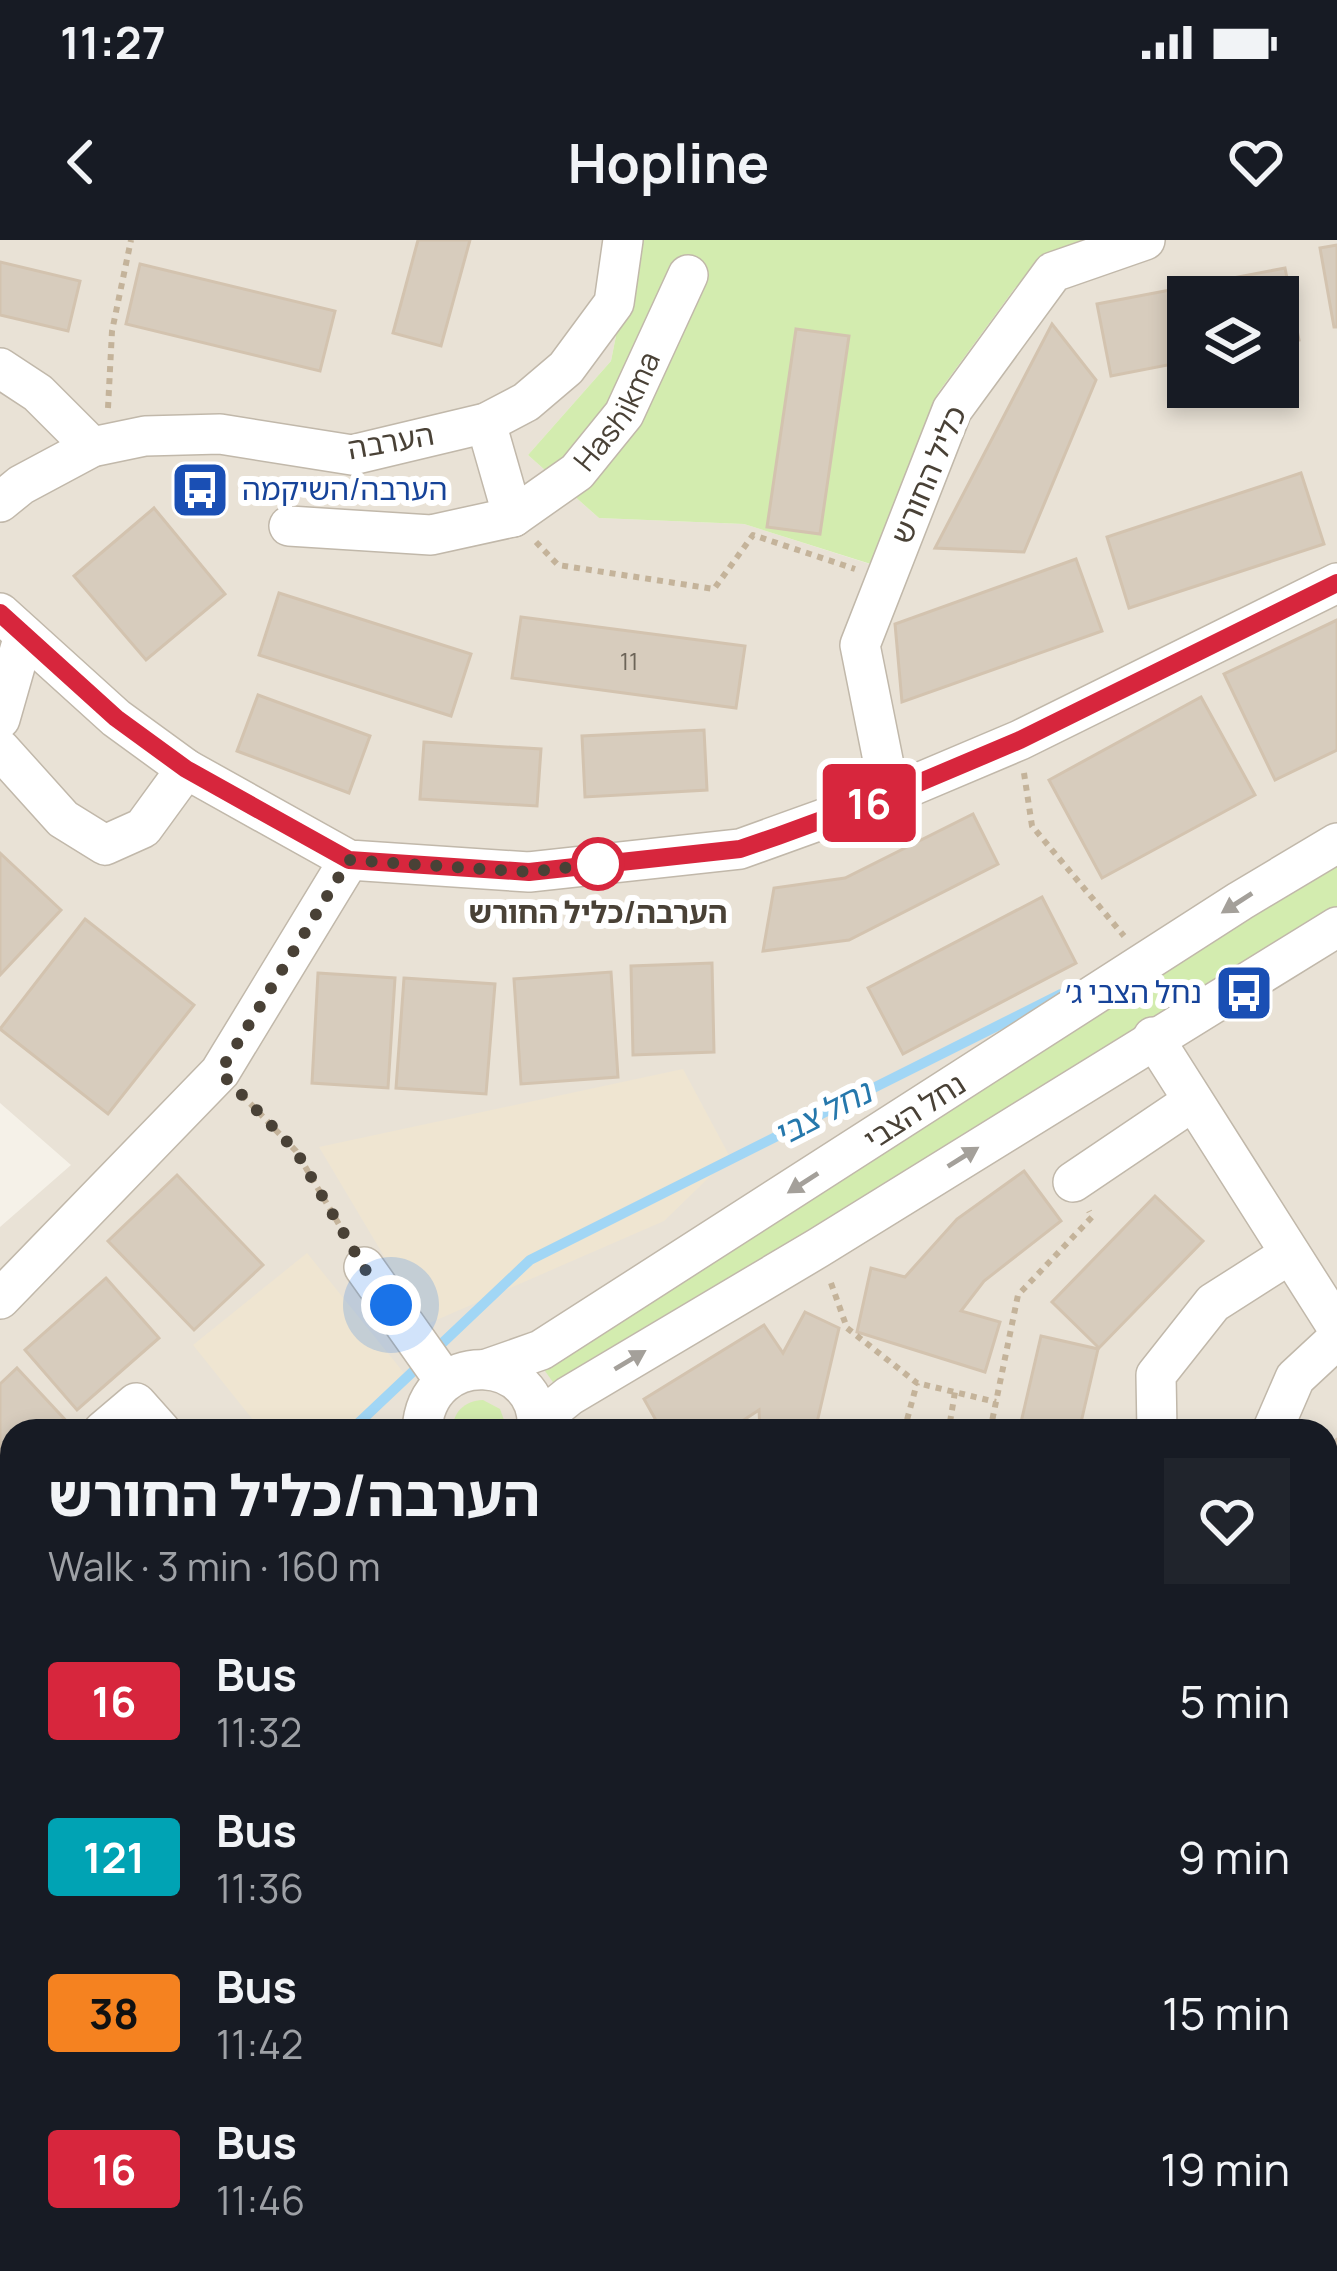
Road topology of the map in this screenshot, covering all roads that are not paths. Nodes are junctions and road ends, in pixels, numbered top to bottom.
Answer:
1 (623, 240) edge
2 (1144, 240) edge
3 (688, 275) dead end
4 (0, 368) edge
5 (486, 422) junction
6 (99, 446) junction
7 (0, 502) edge
8 (513, 517) junction
9 (289, 526) dead end
10 (1337, 583) edge
11 (12, 624) edge
12 (0, 719) edge
13 (0, 749) edge
14 (186, 769) junction
15 (890, 795) junction
16 (1337, 843) edge
17 (349, 860) junction
18 (1337, 927) edge
19 (1153, 1037) junction
20 (1193, 1101) junction
21 (1072, 1182) road end
22 (1291, 1254) junction
23 (364, 1268) road end
24 (0, 1298) edge
25 (1337, 1327) edge
26 (1337, 1339) edge
27 (487, 1369) junction
28 (423, 1412) edge
29 (117, 1419) edge
30 (150, 1419) edge
31 (536, 1419) edge
32 (547, 1419) edge
33 (1157, 1419) edge
34 (1277, 1419) edge

1 - 5 street, הערבה
2 - 15 street, כליל החורש
3 - 8 street, Hashikma
4 - 6 street
5 - 6 street, הערבה
5 - 8 street
6 - 7 street, הערבה
8 - 9 street
10 - 15 street
11 - 12 street
11 - 14 street
13 - 14 street
14 - 17 street
15 - 17 street
16 -> 27 street, נחל הצבי
17 - 24 street
18 - 19 street, נחל הצבי
19 - 20 street
32 -> 19 street, נחל הצבי
20 - 21 street
20 - 22 street
22 - 25 street
22 - 33 street
23 - 28 street
26 - 34 street
27 - 28 street, נחל הצבי
27 - 31 street
29 - 30 street

